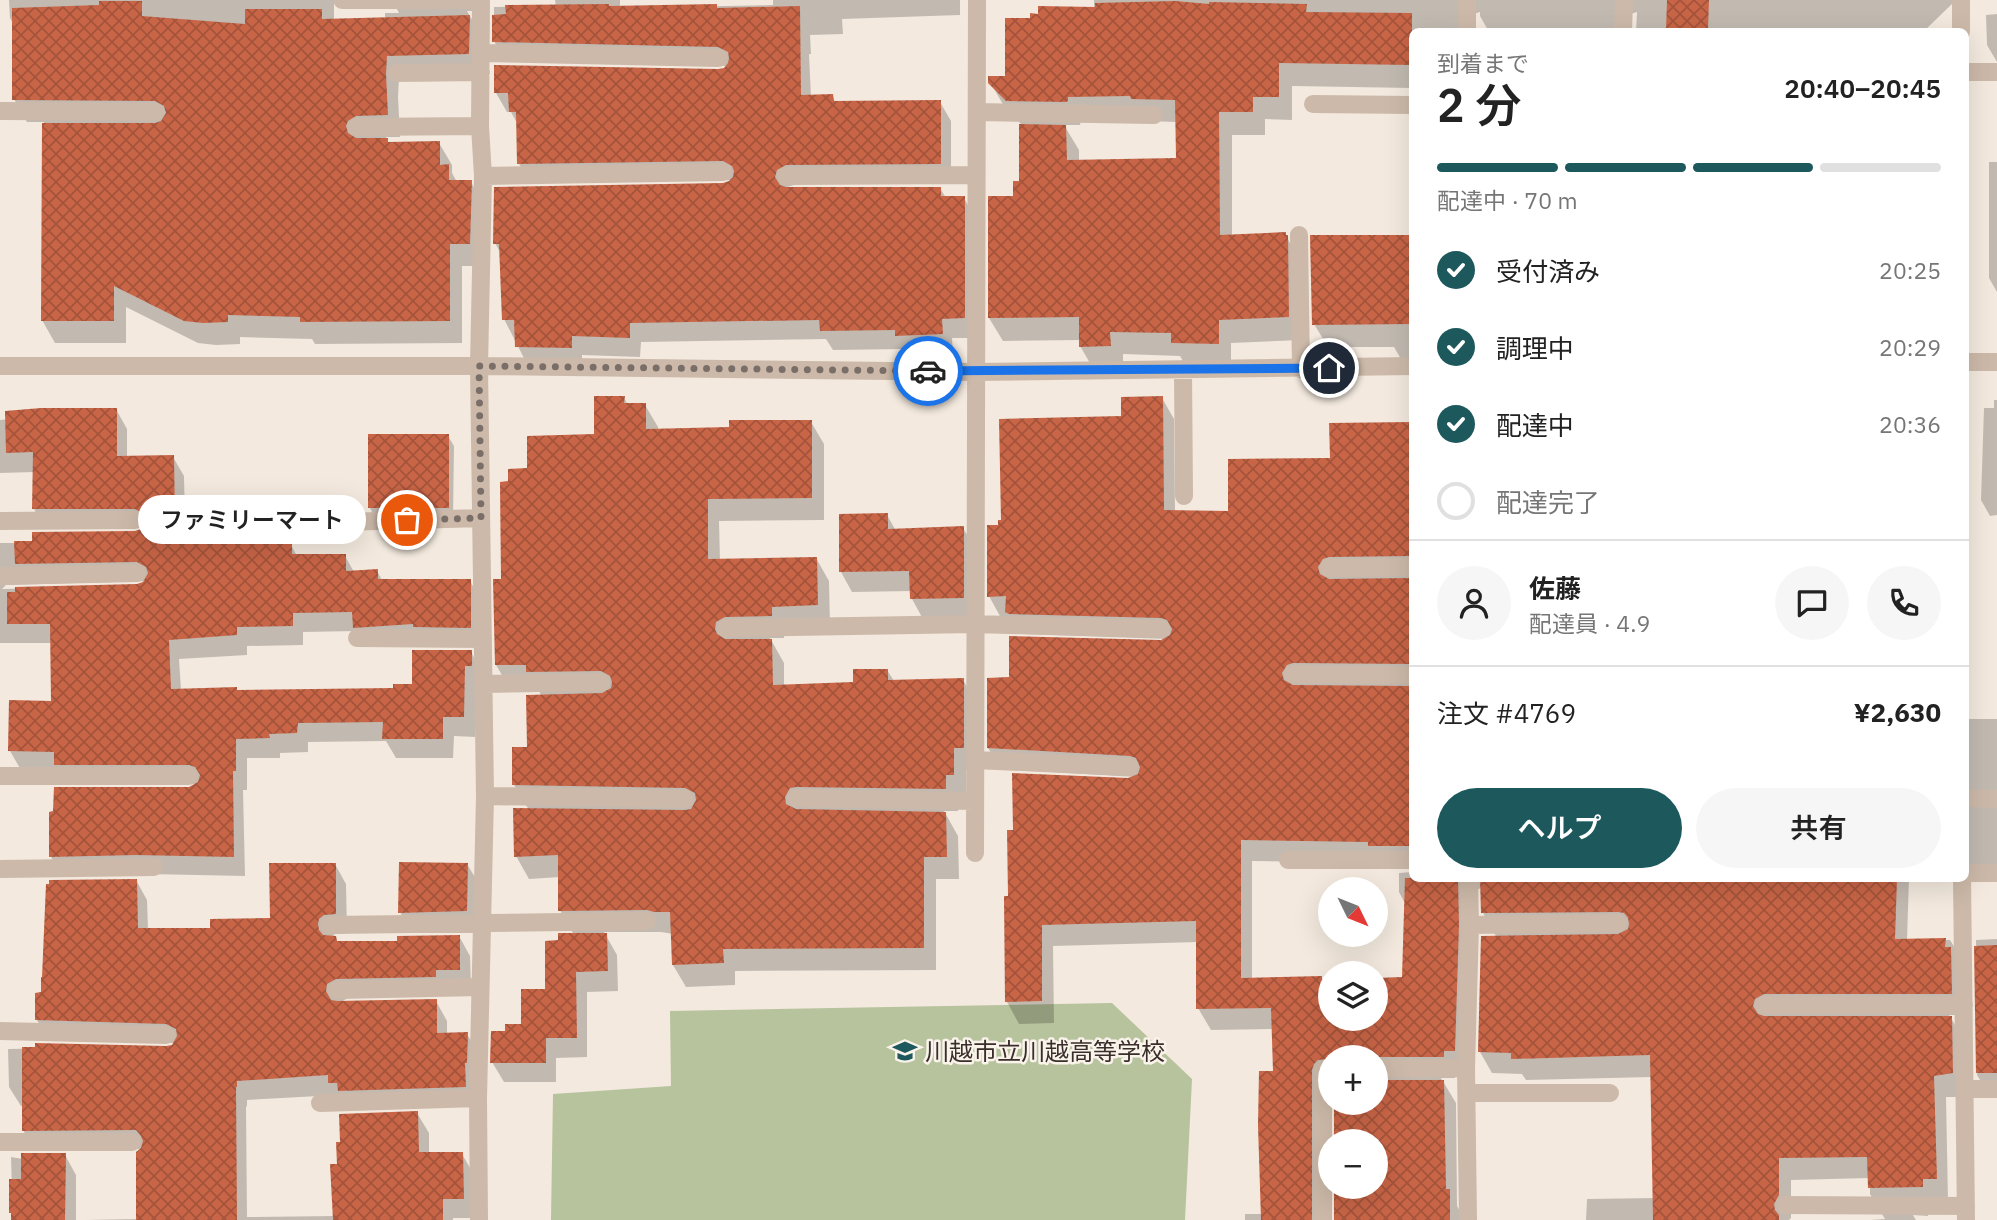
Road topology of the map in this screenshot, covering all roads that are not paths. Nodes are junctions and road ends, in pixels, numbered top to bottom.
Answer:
1 (342, 0) edge
2 (481, 0) edge
3 (977, 0) edge
4 (1467, 0) edge
5 (1624, 0) edge
6 (1961, 0) edge
7 (1467, 28) edge
8 (1623, 28) edge
9 (1961, 28) edge
10 (481, 52) junction
11 (718, 58) dead end
12 (481, 72) junction
13 (1969, 72) edge
14 (1997, 72) edge
15 (397, 73) dead end
16 (1313, 104) dead end
17 (1409, 105) edge
18 (0, 111) edge
19 (155, 112) dead end
20 (977, 112) junction
21 (1154, 115) dead end
22 (480, 126) junction
23 (357, 127) dead end
24 (723, 172) dead end
25 (976, 175) junction
26 (483, 176) junction
27 (786, 176) dead end
28 (1299, 235) dead end
29 (1969, 362) edge
30 (1997, 362) edge
31 (0, 366) edge
32 (479, 366) junction
33 (1409, 366) edge
34 (1301, 369) junction
35 (1183, 370) junction
36 (976, 372) junction
37 (1184, 496) dead end
38 (481, 518) junction
39 (135, 520) dead end
40 (0, 521) edge
41 (308, 523) dead end
42 (1409, 567) edge
43 (1329, 568) dead end
44 (137, 573) dead end
45 (0, 576) edge
46 (975, 624) junction
47 (726, 628) dead end
48 (1161, 629) dead end
49 (357, 638) dead end
50 (483, 639) junction
51 (1293, 674) dead end
52 (1409, 675) edge
53 (601, 682) dead end
54 (484, 684) junction
55 (975, 761) junction
56 (1129, 767) dead end
57 (0, 776) edge
58 (189, 776) dead end
59 (485, 796) junction
60 (1969, 798) edge
61 (685, 799) dead end
62 (796, 799) dead end
63 (1997, 799) edge
64 (975, 801) junction
65 (975, 853) dead end
66 (1288, 860) dead end
67 (1409, 860) edge
68 (154, 867) dead end
69 (0, 869) edge
70 (1969, 873) edge
71 (1997, 873) edge
72 (1469, 882) edge
73 (1962, 882) edge
74 (647, 921) dead end
75 (483, 923) junction
76 (1618, 923) dead end
77 (329, 925) dead end
78 (1470, 925) junction
79 (480, 987) junction
80 (337, 990) dead end
81 (1764, 1005) dead end
82 (1964, 1005) junction
83 (0, 1031) edge
84 (166, 1035) dead end
85 (1466, 1068) junction
86 (1388, 1069) edge
87 (1965, 1089) junction
88 (1997, 1089) edge
89 (1467, 1093) junction
90 (1610, 1093) dead end
91 (478, 1098) junction
92 (320, 1103) dead end
93 (1323, 1115) edge
94 (0, 1142) edge
95 (132, 1142) dead end
96 (1785, 1205) dead end
97 (1966, 1213) edge
98 (479, 1220) edge
99 (1323, 1220) edge
100 (1468, 1220) edge

1 - 2 street
2 - 10 street
3 - 20 street
4 - 7 street
5 - 8 street
6 - 9 street
10 - 11 street
10 - 12 street
12 - 15 street
12 - 22 street
13 - 14 street
16 - 17 street
18 - 19 street
20 - 21 street
20 - 25 street
22 - 23 street
22 - 26 street
24 - 26 street
25 - 27 street
25 - 36 street
26 - 32 street
28 - 34 street
29 - 30 street
31 - 32 street
32 - 36 street
32 - 38 street
33 - 34 street
34 - 35 street
35 - 36 street
35 - 37 street
36 - 46 street
38 - 41 street
38 - 50 street
39 - 40 street
42 - 43 street
44 - 45 street
46 - 47 street
46 - 48 street
46 - 55 street
49 - 50 street
50 - 54 street
51 - 52 street
53 - 54 street
54 - 59 street
55 - 56 street
55 - 64 street
57 - 58 street
59 - 61 street
59 - 75 street
60 - 63 street
62 - 64 street
64 - 65 street
66 - 67 street
68 - 69 street
70 - 71 street
72 - 78 street
73 - 82 street
74 - 75 street
75 - 77 street
75 - 79 street
76 - 78 street
78 - 85 street
79 - 80 street
79 - 91 street
81 - 82 street
82 - 87 street
83 - 84 street
85 - 86 street
85 - 89 street
87 - 88 street
87 - 97 street
89 - 90 street
89 - 100 street
91 - 92 street
91 - 98 street
93 - 99 street
94 - 95 street
96 - 97 street

